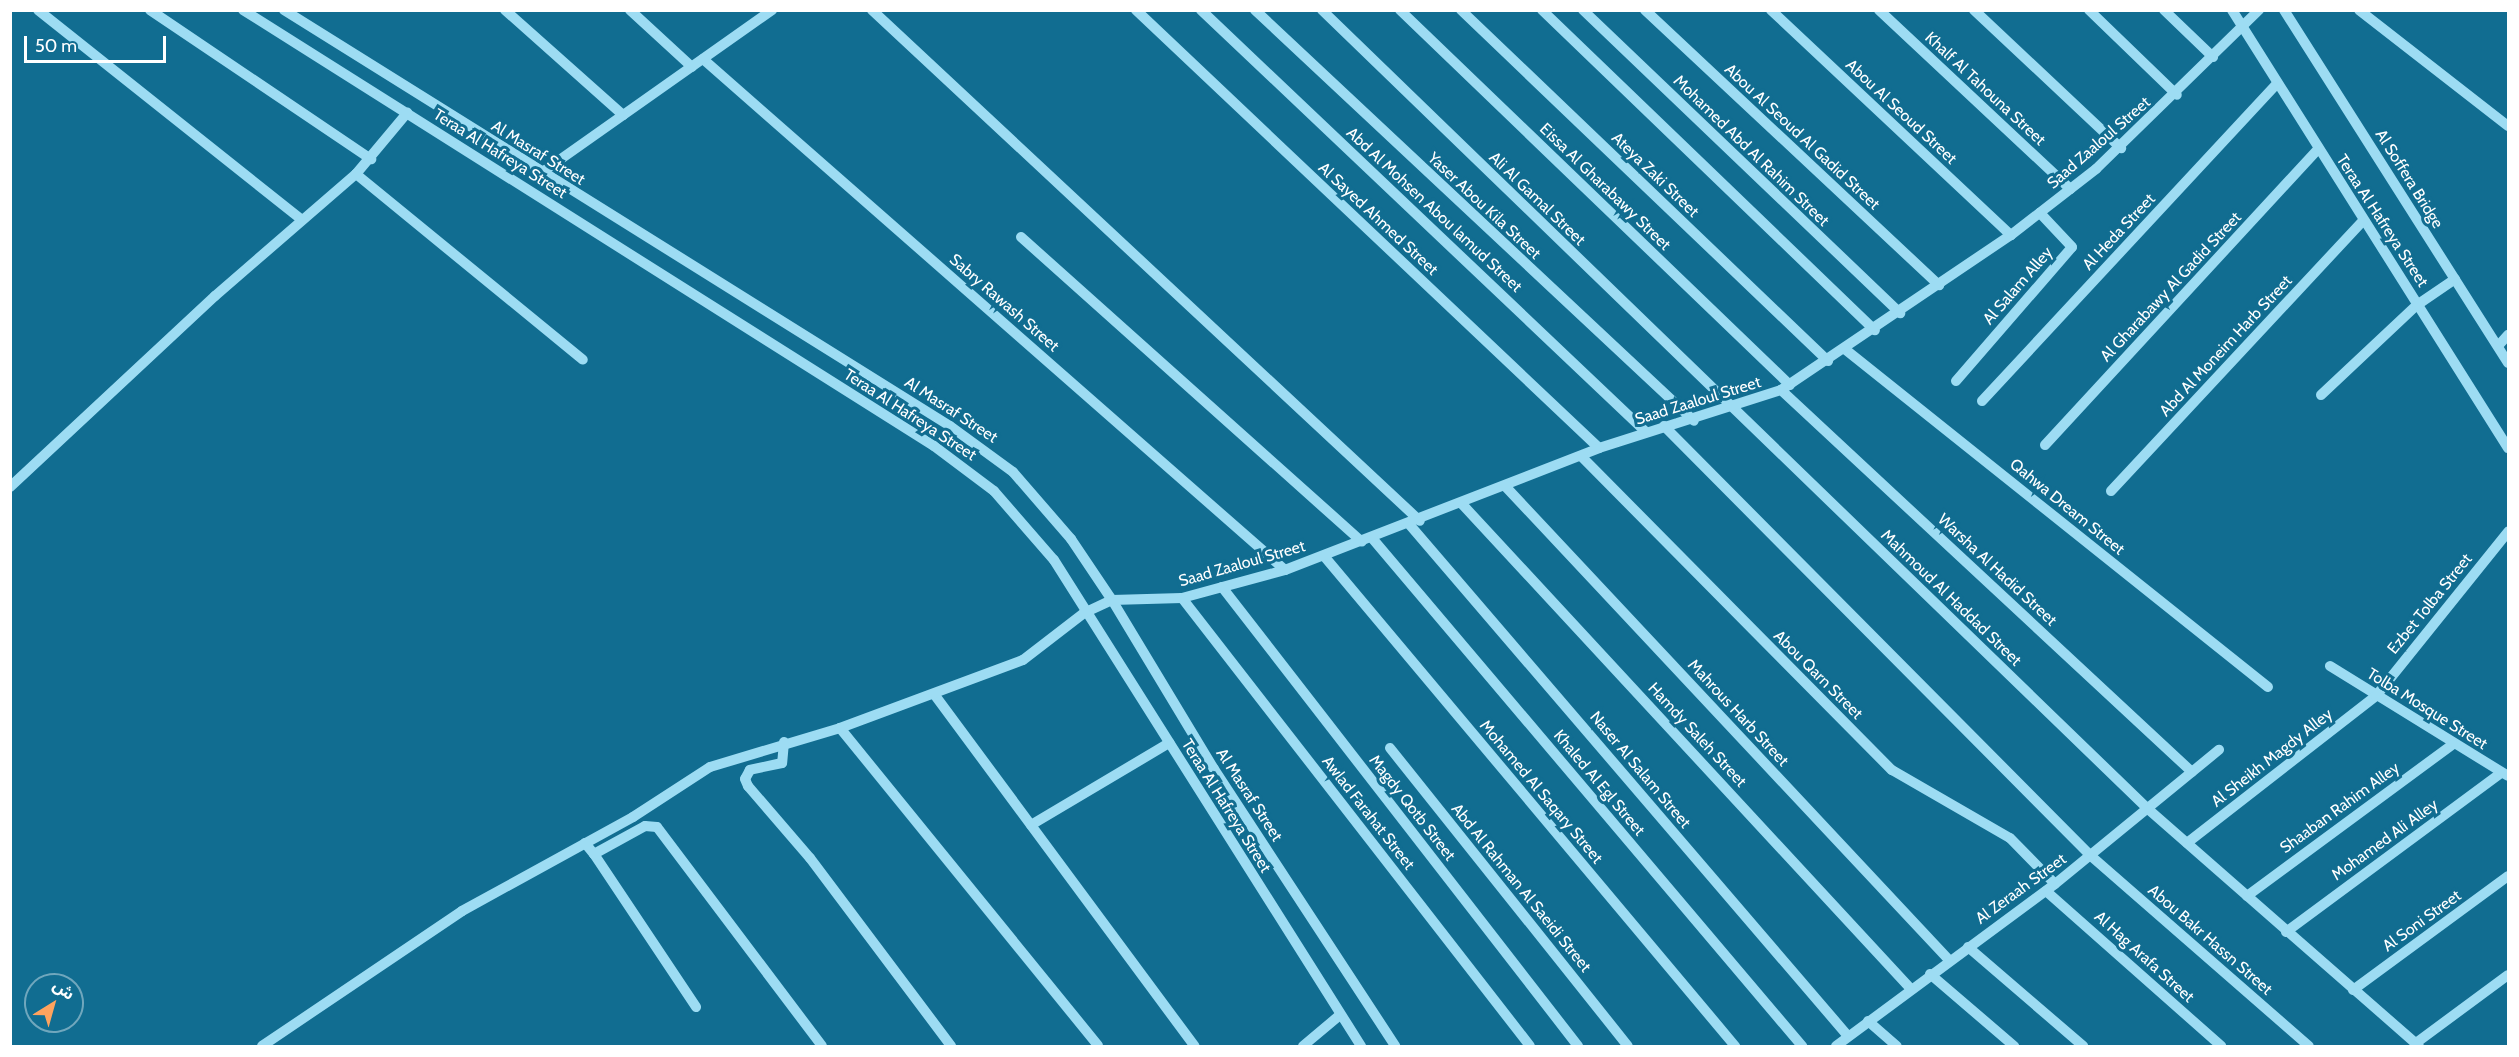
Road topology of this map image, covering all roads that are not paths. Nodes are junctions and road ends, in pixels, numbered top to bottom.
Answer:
1 (38, 10) edge
2 (150, 10) edge
3 (243, 10) edge
4 (284, 10) edge
5 (505, 10) edge
6 (630, 10) edge
7 (772, 10) edge
8 (872, 10) edge
9 (1136, 10) edge
10 (1201, 10) edge
11 (1255, 10) edge
12 (1322, 10) edge
13 (1400, 10) edge
14 (1461, 10) edge
15 (1542, 10) edge
16 (1583, 10) edge
17 (1645, 10) edge
18 (1771, 10) edge
19 (1879, 10) edge
20 (1974, 10) edge
21 (2089, 10) edge
22 (2164, 10) edge
23 (2232, 10) edge
24 (2259, 10) edge
25 (2284, 10) edge
26 (2359, 10) edge
27 (2241, 26) junction
28 (2213, 57) junction
29 (703, 59) junction
30 (692, 67) junction
31 (2277, 83) junction
32 (2176, 95) junction
33 (407, 113) junction
34 (623, 115) junction
35 (2508, 126) edge
36 (2121, 148) junction
37 (2318, 149) junction
38 (371, 159) junction
39 (541, 172) junction
40 (356, 174) junction
41 (2070, 189) junction
42 (2040, 213) junction
43 (301, 219) junction
44 (2363, 221) junction
45 (2011, 235) junction
46 (1021, 237) dead end
47 (2455, 279) junction
48 (1939, 285) junction
49 (2417, 304) junction
50 (1900, 313) junction
51 (1875, 330) junction
52 (2508, 335) edge
53 (2498, 346) junction
54 (1846, 350) junction
55 (583, 360) dead end
56 (1828, 361) junction
57 (2508, 363) edge
58 (1956, 381) dead end
59 (1785, 388) junction
60 (2321, 395) dead end
61 (1982, 400) dead end
62 (1732, 410) junction
63 (1694, 421) junction
64 (1664, 426) junction
65 (1646, 432) junction
66 (2045, 445) dead end
67 (1599, 448) junction
68 (2508, 448) edge
69 (1581, 456) junction
70 (1505, 486) junction
71 (10, 487) edge
72 (2111, 491) dead end
73 (1462, 504) junction
74 (1414, 522) junction
75 (2508, 532) edge
76 (1367, 540) junction
77 (1324, 556) junction
78 (1285, 570) junction
79 (1222, 587) junction
80 (1182, 598) junction
81 (1112, 600) junction
82 (1084, 613) junction
83 (2330, 666) dead end
84 (2268, 687) dead end
85 (934, 694) junction
86 (2376, 696) junction
87 (840, 728) junction
88 (784, 742) junction
89 (1169, 743) junction
90 (2452, 745) junction
91 (1390, 748) dead end
92 (2219, 750) dead end
93 (2192, 772) junction
94 (2505, 774) edge
95 (2148, 809) junction
96 (1031, 825) junction
97 (585, 843) junction
98 (2187, 843) junction
99 (594, 854) junction
100 (2091, 856) junction
101 (2508, 876) edge
102 (2051, 888) junction
103 (2247, 896) junction
104 (2286, 932) junction
105 (1968, 946) junction
106 (1949, 960) junction
107 (1930, 974) junction
108 (2508, 975) edge
109 (1910, 988) junction
110 (2353, 990) junction
111 (696, 1007) dead end
112 (1340, 1015) junction
113 (1868, 1021) junction
114 (1848, 1036) junction
115 (2417, 1045) edge
116 (262, 1047) edge
117 (822, 1047) edge
118 (951, 1047) edge
119 (1098, 1047) edge
120 (1194, 1047) edge
121 (1303, 1047) edge
122 (1361, 1047) edge
123 (1395, 1047) edge
124 (1530, 1047) edge
125 (1578, 1047) edge
126 (1628, 1047) edge
127 (1735, 1047) edge
128 (1802, 1047) edge
129 (1836, 1047) edge
130 (1897, 1047) edge
131 (2014, 1047) edge
132 (2083, 1047) edge
133 (2221, 1047) edge
134 (2309, 1047) edge

1 - 43 street
2 - 38 street
3 - 33 street, Teraa Al Hafreya Street
4 - 39 street, Al Masraf Street
5 - 34 street
6 - 30 street
7 - 29 street
8 - 74 street, Naser Al Salam Street
9 - 67 street, Al Sayed Ahmed Street
10 - 65 street, Abd Al Mohsen Abou lamud Street
11 - 63 street, Yaser Abou Kila Street
12 - 62 street, Ali Al Gamal Street
13 - 59 street, Eissa Al Gharabawy Street
14 - 56 street, Ateya Zaki Street
15 - 51 street
16 - 50 street, Mohamed Abd Al Rahim Street
17 - 48 street, Abou Al Seoud Al Gadid Street
18 - 45 street, Abou Al Seoud Street
19 - 41 street, Khalf Al Tahouna Street
20 - 36 street
21 - 32 street
22 - 28 street
23 - 27 street, Teraa Al Hafreya Street
24 - 27 street, Saad Zaaloul Street
25 - 47 street, Al Soffera Bridge
26 - 35 street
27 - 28 street, Saad Zaaloul Street
27 - 31 street, Teraa Al Hafreya Street
28 - 32 street, Saad Zaaloul Street
29 - 30 street
29 - 78 street, Sabry Rawash Street
30 - 34 street
31 - 37 street, Teraa Al Hafreya Street
31 - 61 street, Al Heda Street
32 - 36 street, Saad Zaaloul Street
33 - 38 street
33 - 82 street, Teraa Al Hafreya Street
34 - 39 street
36 - 41 street, Saad Zaaloul Street
37 - 44 street, Teraa Al Hafreya Street
37 - 66 street, Al Gharabawy Al Gadid Street
38 - 40 street
39 - 81 street, Al Masraf Street
40 - 43 street
40 - 55 street
41 - 42 street, Saad Zaaloul Street
42 - 45 street, Saad Zaaloul Street
42 - 58 street, Al Salam Alley
43 - 71 street
44 - 49 street, Teraa Al Hafreya Street
44 - 72 street, Abd Al Moneim Harb Street
45 - 48 street, Saad Zaaloul Street
46 - 76 street, Khaled Al Egl Street
47 - 49 street
47 - 53 street, Al Soffera Bridge
48 - 50 street, Saad Zaaloul Street
49 - 60 street
49 - 68 street, Teraa Al Hafreya Street
50 - 51 street, Saad Zaaloul Street
51 - 54 street, Saad Zaaloul Street
52 - 53 street
53 - 57 street, Al Soffera Bridge
54 - 56 street, Saad Zaaloul Street
54 - 84 street, Qahwa Dream Street
56 - 59 street, Saad Zaaloul Street
59 - 62 street, Saad Zaaloul Street
59 - 93 street, Warsha Al Hadid Street
62 - 63 street, Saad Zaaloul Street
62 - 95 street, Mahmoud Al Haddad Street
63 - 64 street, Saad Zaaloul Street
64 - 65 street, Saad Zaaloul Street
64 - 100 street, Abou Bakr Hassn Street
65 - 67 street, Saad Zaaloul Street
67 - 69 street, Saad Zaaloul Street
69 - 70 street, Saad Zaaloul Street
69 - 102 street, Abou Qarn Street
70 - 73 street, Saad Zaaloul Street
70 - 106 street, Mahrous Harb Street
73 - 74 street, Saad Zaaloul Street
73 - 109 street, Hamdy Saleh Street
74 - 76 street, Saad Zaaloul Street
74 - 114 street, Naser Al Salam Street
75 - 86 street, Ezbet Tolba Street
76 - 77 street, Saad Zaaloul Street
76 - 128 street, Khaled Al Egl Street
77 - 78 street, Saad Zaaloul Street
77 - 127 street, Mohamed Al Saqary Street
78 - 79 street, Saad Zaaloul Street
79 - 80 street, Saad Zaaloul Street
79 - 125 street, Magdy Qotb Street
80 - 81 street, Saad Zaaloul Street
80 - 124 street, Awlad Farahat Street
81 - 82 street
81 - 123 street, Al Masraf Street
82 - 85 street
82 - 89 street, Teraa Al Hafreya Street
83 - 86 street, Tolba Mosque Street
85 - 87 street
85 - 96 street
86 - 90 street, Tolba Mosque Street
86 - 98 street, Al Sheikh Magdy Alley
87 - 88 street
87 - 119 street
88 - 97 street
88 - 118 street
89 - 96 street
89 - 112 street, Teraa Al Hafreya Street
90 - 94 street, Tolba Mosque Street
90 - 103 street, Shaaban Rahim Alley
91 - 126 street, Abd Al Rahman Al Saeidi Street
92 - 93 street, Al Zeraah Street
93 - 95 street, Al Zeraah Street
94 - 104 street, Mohamed Ali Alley
95 - 98 street, Mahmoud Al Haddad Street
95 - 100 street, Al Zeraah Street
96 - 120 street
97 - 99 street
97 - 116 street
98 - 103 street, Mahmoud Al Haddad Street
99 - 111 street
99 - 117 street
100 - 102 street, Al Zeraah Street
100 - 134 street, Abou Bakr Hassn Street
101 - 110 street, Al Soni Street
102 - 105 street, Al Zeraah Street
102 - 133 street, Al Hag Arafa Street
103 - 104 street, Mahmoud Al Haddad Street
104 - 110 street, Mahmoud Al Haddad Street
105 - 106 street, Al Zeraah Street
105 - 132 street
106 - 107 street, Al Zeraah Street
107 - 109 street, Al Zeraah Street
107 - 131 street
108 - 115 street
109 - 113 street, Al Zeraah Street
110 - 115 street, Mahmoud Al Haddad Street
112 - 121 street
112 - 122 street, Teraa Al Hafreya Street
113 - 114 street, Al Zeraah Street
113 - 130 street
114 - 129 street, Al Zeraah Street

